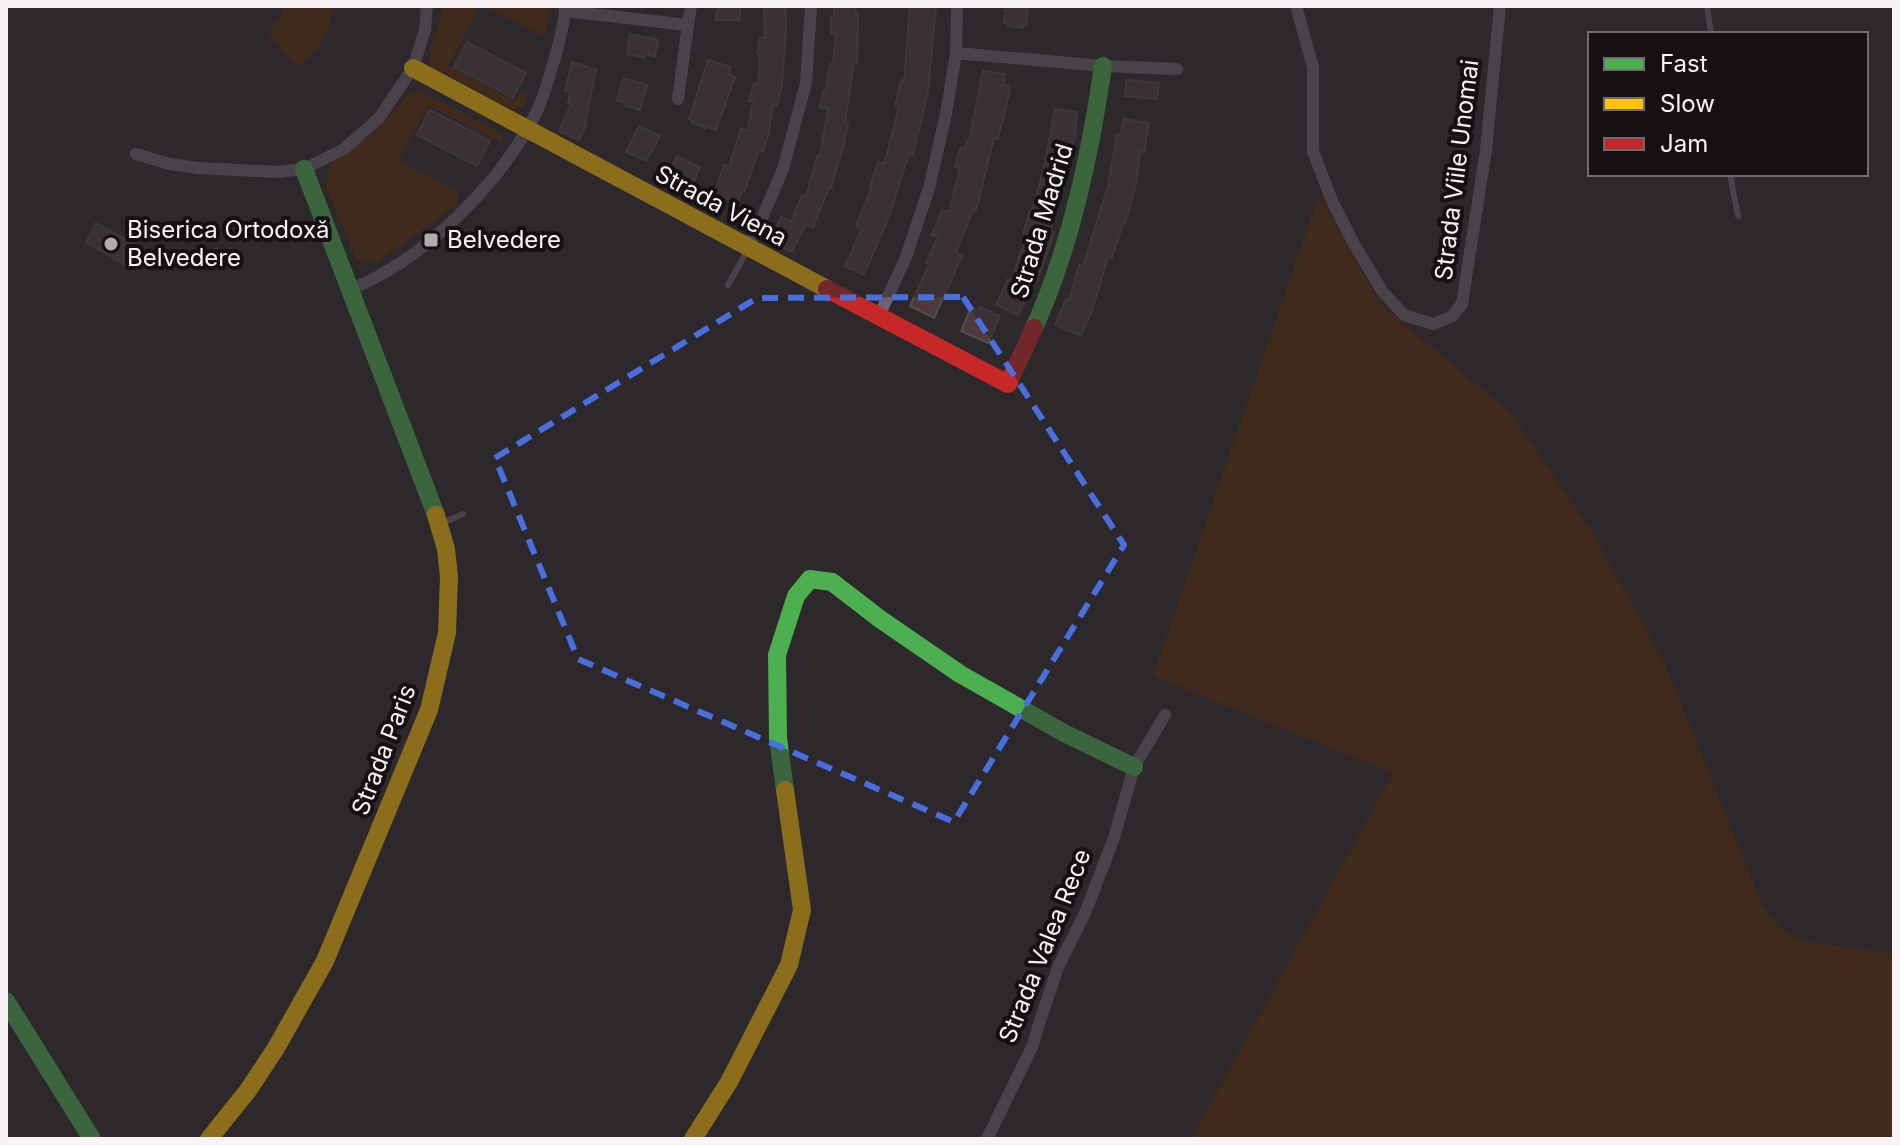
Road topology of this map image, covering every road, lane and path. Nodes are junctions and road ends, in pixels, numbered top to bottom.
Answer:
1 (427, 6) edge
2 (691, 6) edge
3 (811, 6) edge
4 (957, 6) edge
5 (1296, 6) edge
6 (1500, 6) edge
7 (1707, 6) edge
8 (565, 9) edge
9 (688, 25) junction
10 (1711, 32) edge
11 (956, 53) junction
12 (1103, 66) junction
13 (413, 68) junction
14 (1177, 69) dead end
15 (678, 99) dead end
16 (527, 129) junction
17 (136, 154) dead end
18 (304, 169) junction
19 (1730, 176) edge
20 (1738, 216) dead end
21 (749, 248) junction
22 (728, 285) dead end
23 (351, 289) junction
24 (879, 316) junction
25 (1008, 384) joint
26 (463, 514) dead end
27 (439, 524) junction
28 (1165, 715) dead end
29 (1134, 767) junction
30 (6, 1001) edge
31 (92, 1139) edge
32 (209, 1139) edge
33 (693, 1139) edge
34 (987, 1139) edge

1 - 13 street
2 - 9 street
3 - 21 street
4 - 11 street
5 - 6 street, Strada Viile Unomai
7 - 10 lane
8 - 9 street
8 - 16 street
9 - 15 street
11 - 12 street
11 - 24 street
12 - 14 street
12 - 25 street, Strada Madrid
13 - 16 street, Strada Viena
13 - 18 street
16 - 21 street, Strada Viena
16 - 23 street
17 - 18 street
18 - 23 street, Strada Paris
19 - 20 lane
21 - 22 lane
21 - 24 street, Strada Viena
23 - 27 street, Strada Paris
24 - 25 street, Strada Viena
26 - 27 lane
27 - 32 street, Strada Paris
28 - 29 street, Strada Valea Rece
29 - 33 street
29 - 34 street, Strada Valea Rece
30 - 31 street

